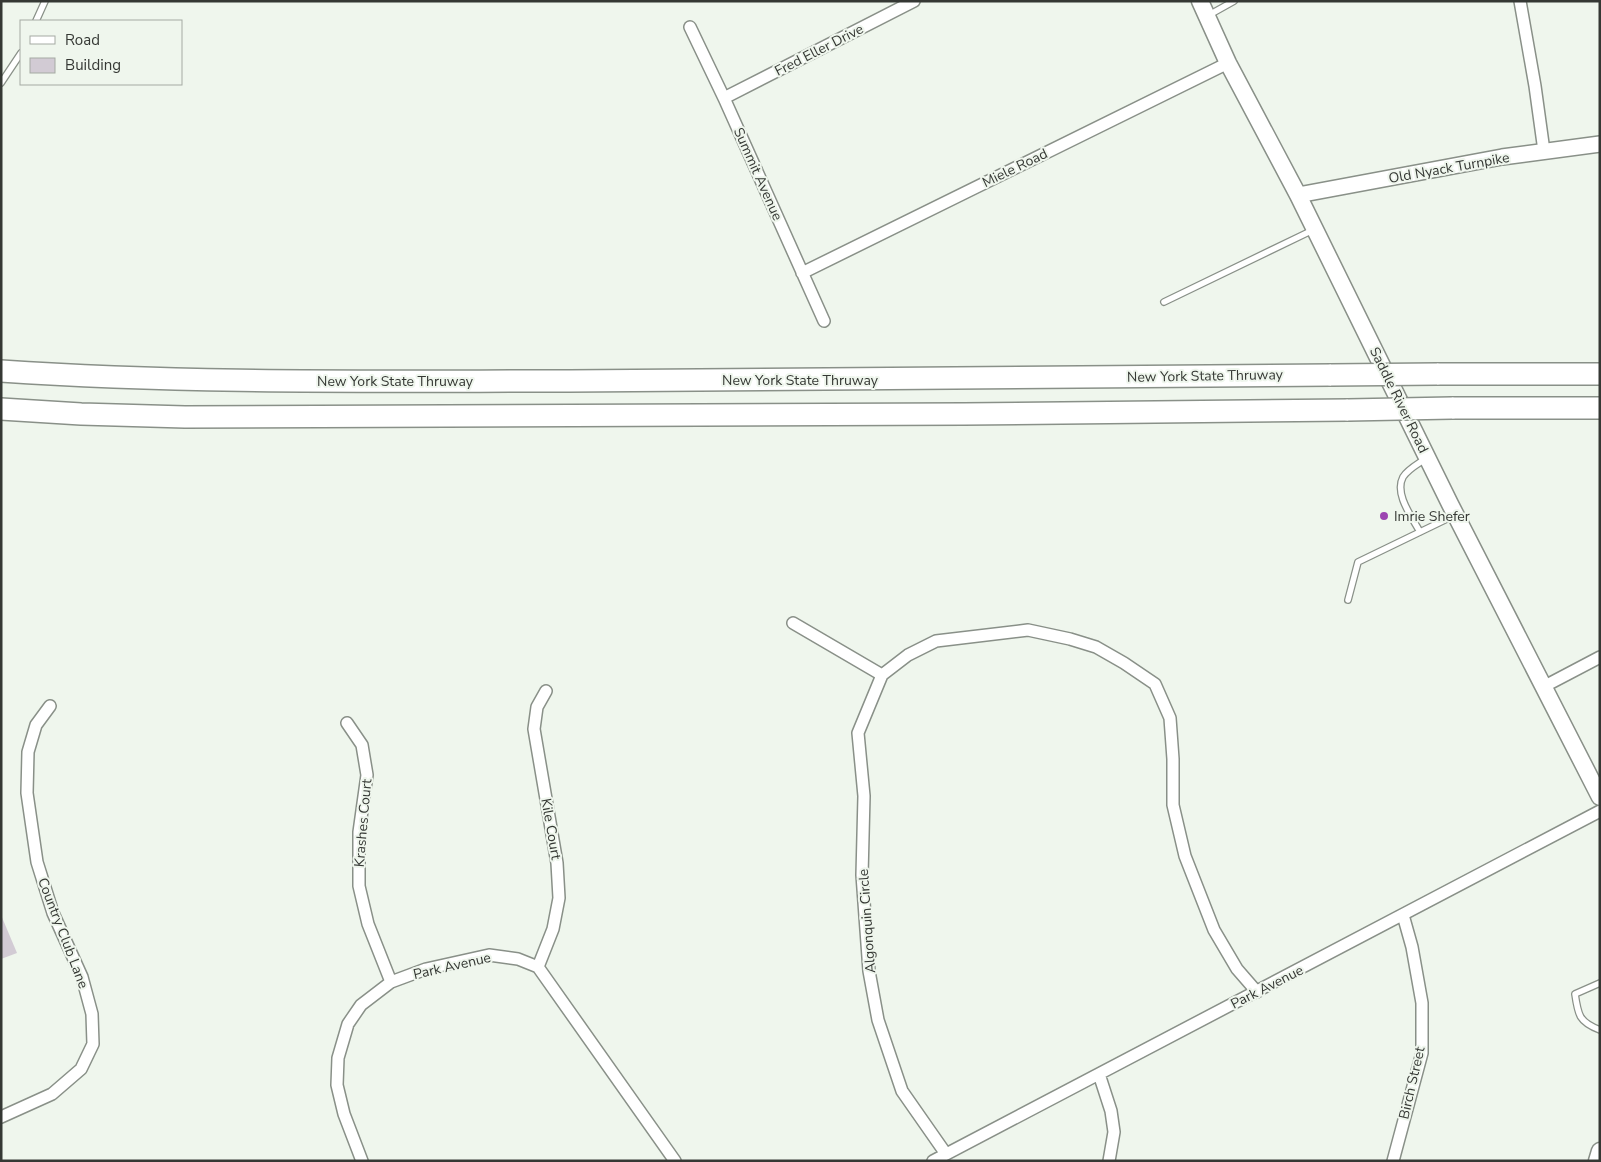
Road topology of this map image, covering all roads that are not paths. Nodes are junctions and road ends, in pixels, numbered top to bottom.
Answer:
1 (45, 1) edge
2 (914, 1) edge
3 (1234, 1) edge
4 (1520, 1) edge
5 (1203, 8) edge
6 (36, 20) edge
7 (690, 27) dead end
8 (20, 54) edge
9 (1228, 63) junction
10 (1, 82) edge
11 (724, 98) junction
12 (1600, 144) edge
13 (1544, 152) junction
14 (1298, 195) junction
15 (1315, 229) junction
16 (802, 273) junction
17 (1164, 302) dead end
18 (824, 322) dead end
19 (1, 371) edge
20 (1600, 374) edge
21 (1600, 408) edge
22 (1, 409) edge
23 (1427, 458) junction
24 (1455, 515) junction
25 (1420, 532) junction
26 (1348, 600) dead end
27 (793, 623) dead end
28 (1600, 657) edge
29 (882, 675) junction
30 (1543, 687) junction
31 (546, 691) dead end
32 (50, 706) dead end
33 (347, 723) dead end
34 (1600, 797) edge
35 (1600, 811) edge
36 (1403, 915) junction
37 (538, 967) junction
38 (391, 982) junction
39 (1600, 982) edge
40 (1257, 992) junction
41 (1600, 1030) edge
42 (1099, 1074) junction
43 (1, 1117) edge
44 (1600, 1151) edge
45 (946, 1154) junction
46 (362, 1161) edge
47 (674, 1161) edge
48 (933, 1161) edge
49 (1109, 1161) edge
50 (1393, 1161) edge
51 (1597, 1161) edge

1 - 6 lane
2 - 11 street, Fred Eller Drive
3 - 5 lane
4 - 13 street
5 - 9 main road, Saddle River Road
7 - 11 street, Summit Avenue
8 - 10 lane
9 - 14 main road, Saddle River Road
9 - 16 street, Miele Road
11 - 16 street, Summit Avenue
12 - 13 street, Old Nyack Turnpike
13 - 14 street, Old Nyack Turnpike
14 - 15 main road, Saddle River Road
15 - 17 lane
15 - 23 main road, Saddle River Road
16 - 18 street, Summit Avenue
19 - 20 highway, New York State Thruway, bridge
21 - 22 highway, bridge
23 - 24 main road, Saddle River Road
23 - 25 lane
24 - 25 lane
24 - 30 main road, Saddle River Road
25 - 26 lane
27 - 29 street
28 - 30 street
29 - 40 street, Algonquin Circle
29 - 45 street, Algonquin Circle
30 - 34 main road, Saddle River Road
31 - 37 street, Kile Court
32 - 43 street, Country Club Lane
33 - 38 street, Krashes Court
35 - 36 street, Park Avenue
36 - 40 street, Park Avenue
36 - 50 street, Birch Street
37 - 38 street, Park Avenue
37 - 47 street
38 - 46 street, Park Avenue
39 - 41 lane
40 - 42 street, Park Avenue
42 - 45 street, Park Avenue
42 - 49 street
44 - 51 main road
45 - 48 street, Park Avenue

